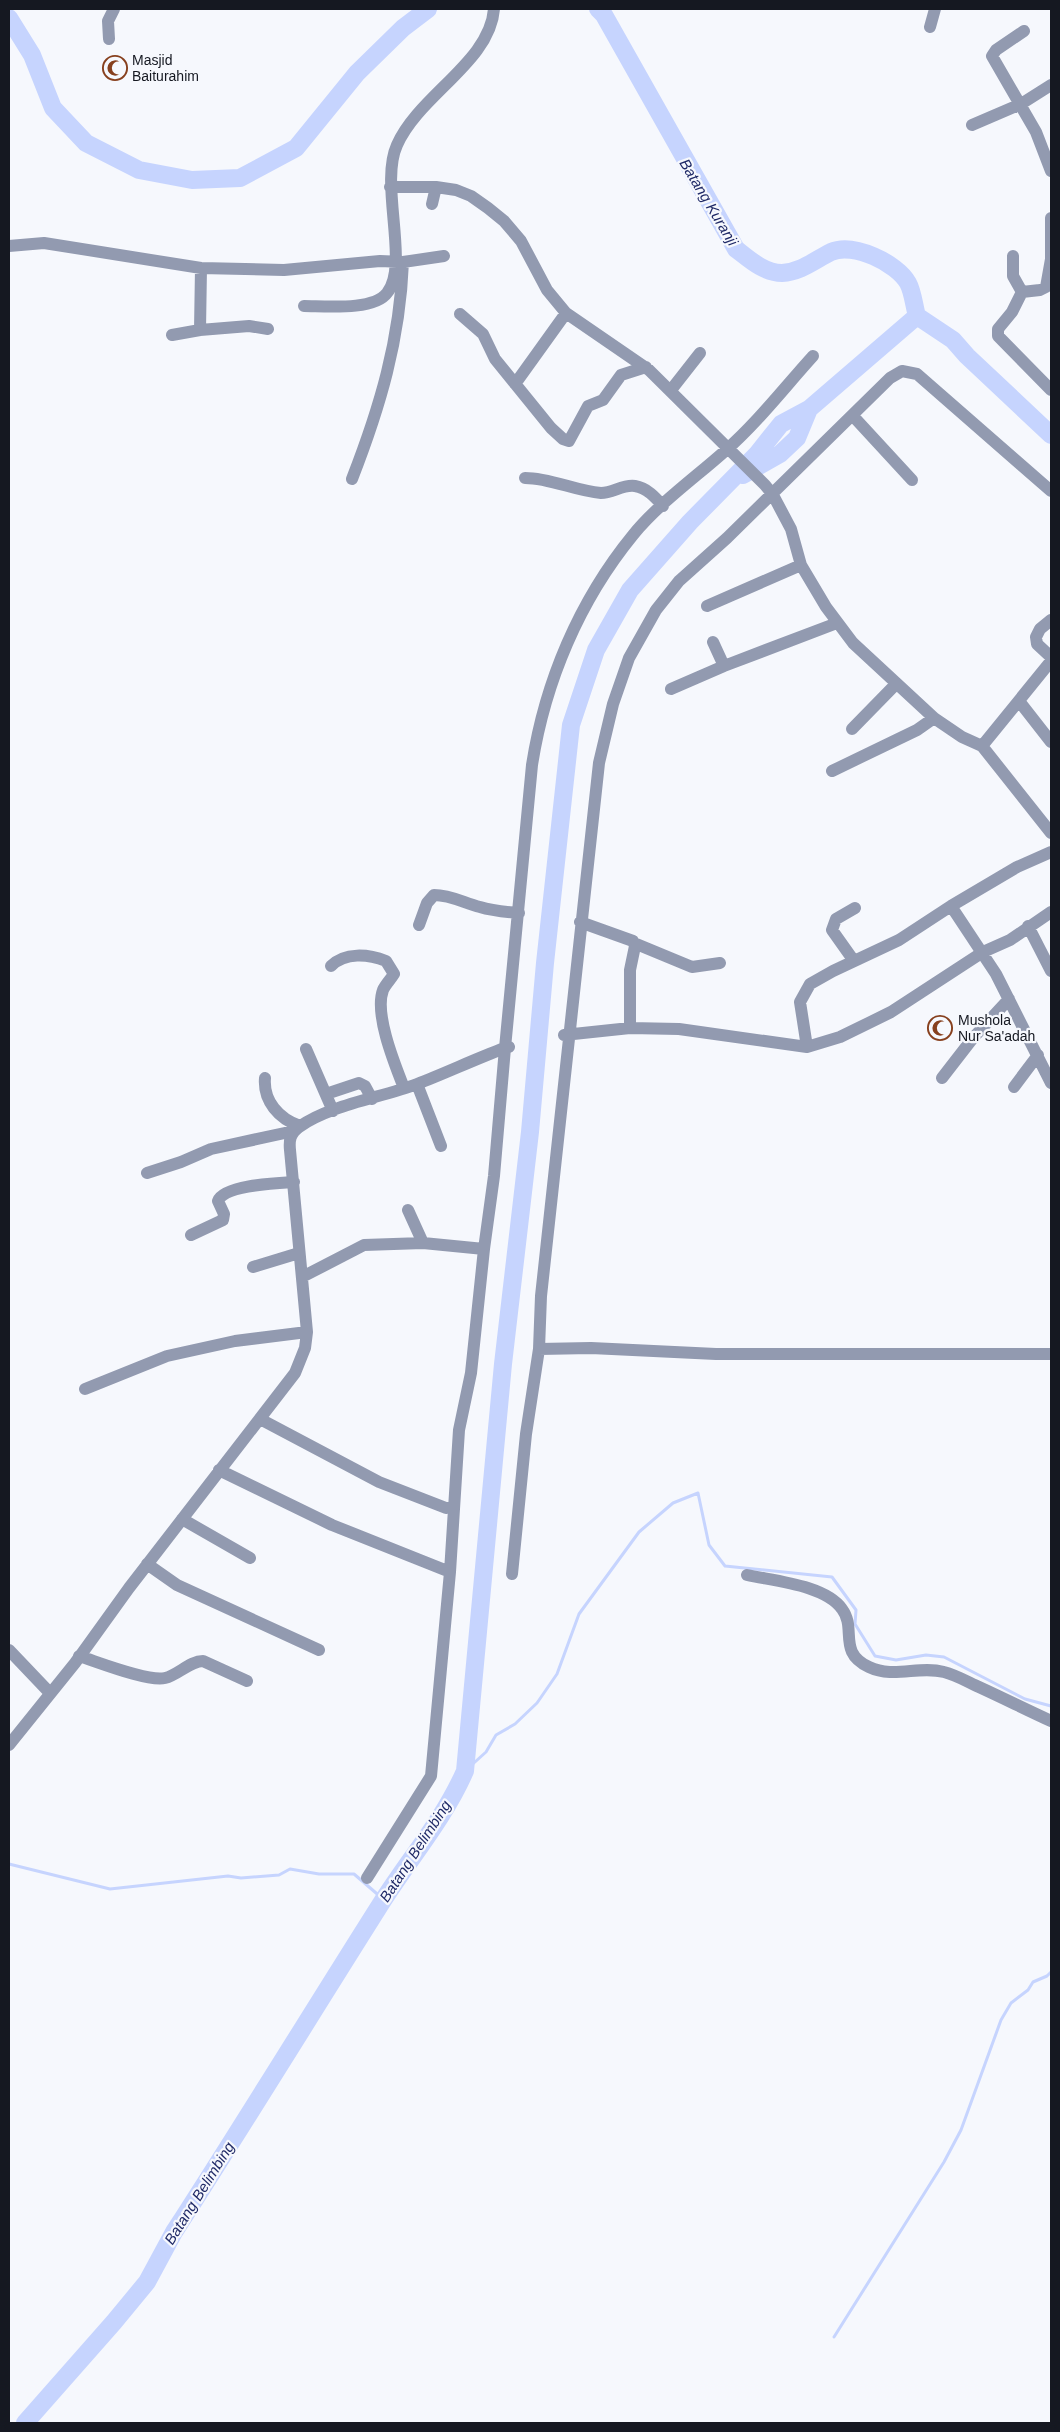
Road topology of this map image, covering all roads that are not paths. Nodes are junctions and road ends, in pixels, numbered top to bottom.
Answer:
1 (114, 9) edge
2 (494, 9) edge
3 (935, 9) edge
4 (930, 28) dead end
5 (1024, 31) dead end
6 (109, 39) dead end
7 (1051, 85) edge
8 (1020, 104) junction
9 (972, 124) dead end
10 (1051, 171) edge
11 (390, 187) junction
12 (436, 187) junction
13 (432, 204) dead end
14 (1051, 218) edge
15 (9, 246) edge
16 (444, 256) dead end
17 (1013, 256) dead end
18 (1051, 259) edge
19 (399, 262) junction
20 (201, 268) junction
21 (1022, 292) junction
22 (304, 306) dead end
23 (566, 313) junction
24 (460, 314) dead end
25 (268, 329) dead end
26 (200, 330) junction
27 (172, 335) dead end
28 (700, 354) dead end
29 (813, 356) dead end
30 (646, 367) junction
31 (515, 384) junction
32 (671, 390) junction
33 (1051, 390) edge
34 (852, 416) junction
35 (730, 452) junction
36 (524, 478) dead end
37 (352, 480) dead end
38 (912, 480) dead end
39 (769, 490) junction
40 (1051, 491) edge
41 (663, 506) junction
42 (801, 565) junction
43 (707, 606) dead end
44 (1051, 620) edge
45 (837, 622) junction
46 (713, 642) dead end
47 (1051, 657) edge
48 (1051, 661) edge
49 (724, 666) junction
50 (896, 684) junction
51 (671, 689) dead end
52 (1019, 701) junction
53 (934, 718) junction
54 (852, 729) dead end
55 (1051, 742) edge
56 (982, 746) junction
57 (832, 771) dead end
58 (1051, 833) edge
59 (1051, 852) edge
60 (951, 906) junction
61 (856, 908) dead end
62 (1051, 912) edge
63 (519, 913) junction
64 (580, 922) junction
65 (419, 925) dead end
66 (1028, 926) junction
67 (634, 944) junction
68 (983, 952) junction
69 (854, 961) junction
70 (720, 963) dead end
71 (331, 966) dead end
72 (1051, 971) edge
73 (1010, 999) junction
74 (630, 1028) junction
75 (567, 1034) junction
76 (507, 1048) junction
77 (807, 1048) junction
78 (306, 1049) dead end
79 (1038, 1055) junction
80 (266, 1078) dead end
81 (942, 1078) dead end
82 (1051, 1083) edge
83 (417, 1084) junction
84 (1014, 1087) dead end
85 (404, 1088) junction
86 (326, 1094) junction
87 (372, 1098) junction
88 (333, 1111) junction
89 (297, 1128) junction
90 (441, 1146) dead end
91 (147, 1173) dead end
92 (294, 1182) junction
93 (408, 1210) dead end
94 (192, 1235) dead end
95 (424, 1244) junction
96 (484, 1249) junction
97 (300, 1254) junction
98 (253, 1267) dead end
99 (302, 1276) junction
100 (307, 1332) junction
101 (539, 1349) junction
102 (1051, 1354) edge
103 (86, 1389) dead end
104 (260, 1418) junction
105 (219, 1470) junction
106 (454, 1506) junction
107 (182, 1519) junction
108 (250, 1558) dead end
109 (148, 1564) junction
110 (450, 1572) junction
111 (512, 1574) dead end
112 (747, 1575) dead end
113 (9, 1650) edge
114 (319, 1650) dead end
115 (80, 1656) junction
116 (247, 1681) dead end
117 (49, 1692) junction
118 (1051, 1721) edge
119 (9, 1745) edge
120 (367, 1878) dead end

1 - 6 street
2 - 11 street
3 - 4 street
5 - 8 street
7 - 8 street
8 - 9 street
8 - 10 street
11 - 12 street
11 - 19 street
12 - 13 street
12 - 23 street
14 - 18 street
15 - 20 street
16 - 19 street
17 - 21 street
18 - 21 street
19 - 20 street
19 - 22 street
19 - 37 street
20 - 26 street
21 - 33 street
23 - 30 street
23 - 31 street
24 - 31 street
25 - 26 street
26 - 27 street
28 - 32 street
29 - 35 street
30 - 31 street
30 - 32 street
32 - 35 street
34 - 38 street
34 - 39 street
34 - 40 street
35 - 39 street
35 - 41 street
36 - 41 street
39 - 42 street
39 - 64 street
41 - 63 street
42 - 43 street
42 - 45 street
44 - 47 street
45 - 49 street
45 - 50 street
46 - 49 street
48 - 52 street
49 - 51 street
50 - 53 street
50 - 54 street
52 - 55 street
52 - 56 street
53 - 56 street
53 - 57 street
56 - 58 street
59 - 60 street
60 - 68 street
60 - 69 street
61 - 69 street
62 - 66 street
63 - 65 street
63 - 76 street
64 - 67 street
64 - 75 street
66 - 68 street
66 - 72 street
67 - 70 street
67 - 74 street
68 - 73 street
68 - 77 street
69 - 77 street
71 - 85 street
73 - 79 street
73 - 81 street
74 - 75 street
74 - 77 street
75 - 101 street
76 - 83 street
76 - 96 street
78 - 86 street
79 - 82 street
79 - 84 street
80 - 89 street
83 - 85 street
83 - 90 street
85 - 87 street
86 - 87 street
86 - 88 street
87 - 88 street
88 - 89 street
89 - 91 street
89 - 92 street
92 - 94 street
92 - 97 street
93 - 95 street
95 - 96 street
95 - 99 street
96 - 106 street
97 - 98 street
97 - 99 street
99 - 100 street
100 - 103 street
100 - 104 street
101 - 102 street
101 - 111 street
104 - 105 street
104 - 106 street
105 - 107 street
105 - 110 street
106 - 110 street
107 - 108 street
107 - 109 street
109 - 114 street
109 - 115 street
110 - 120 street
112 - 118 street
113 - 117 street
115 - 116 street
115 - 117 street
117 - 119 street

